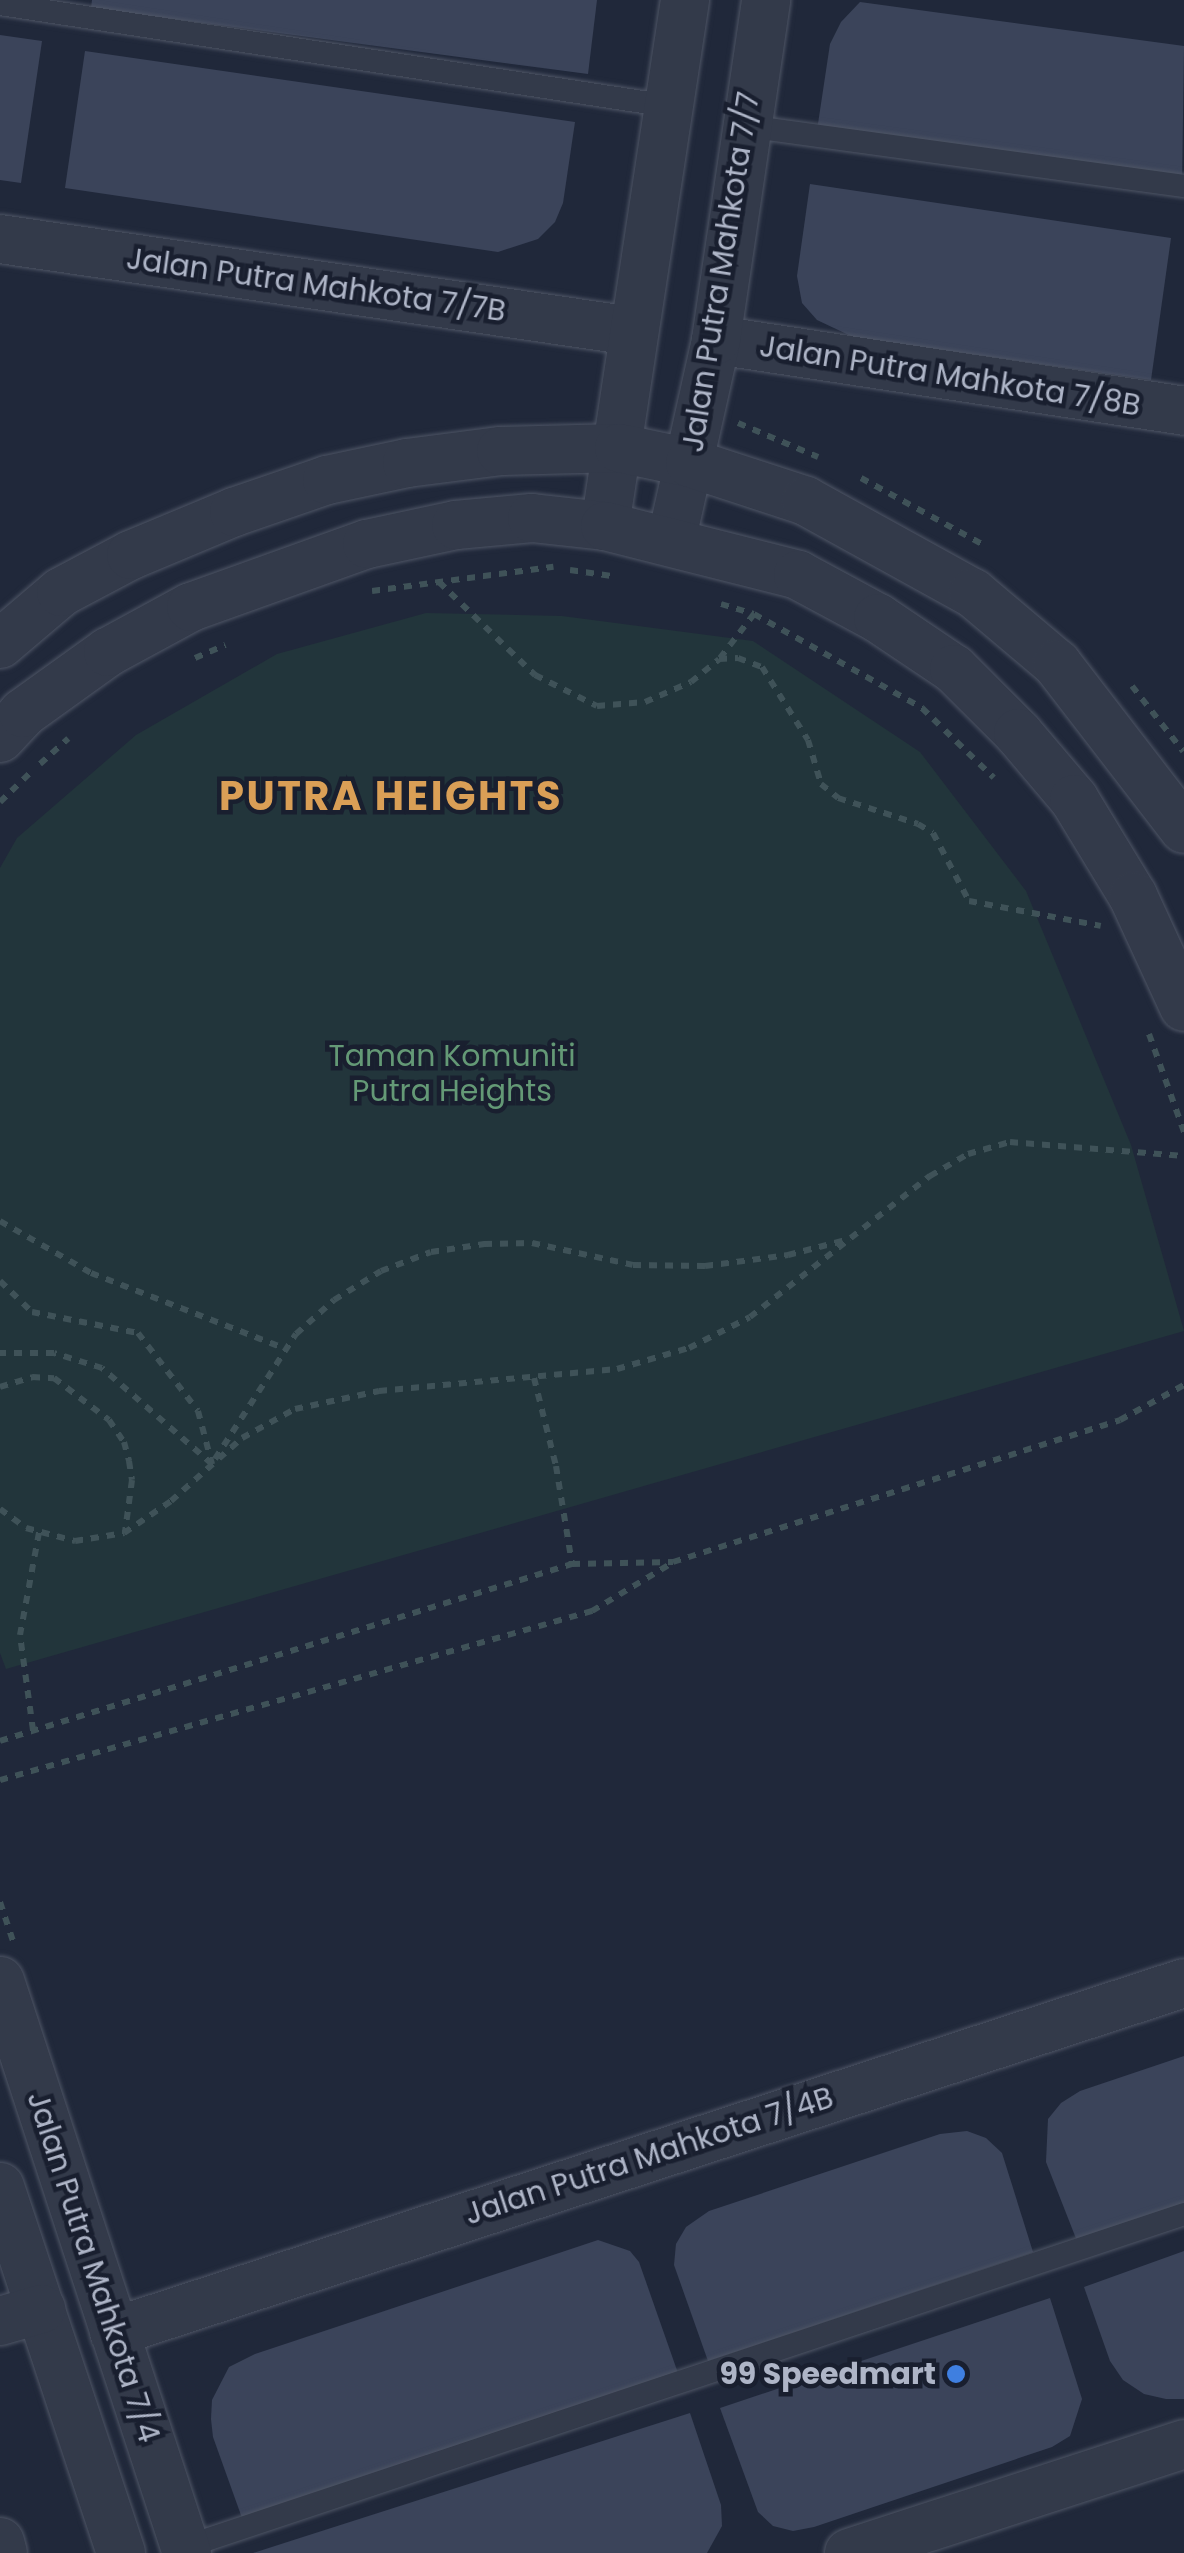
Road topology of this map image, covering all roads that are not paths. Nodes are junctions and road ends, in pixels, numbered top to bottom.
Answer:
1 (685, 0) edge
2 (766, 0) edge
3 (0, 4) edge
4 (669, 106) junction
5 (746, 126) junction
6 (1184, 186) edge
7 (0, 239) edge
8 (632, 331) junction
9 (716, 340) junction
10 (1184, 411) edge
11 (619, 448) junction
12 (690, 463) junction
13 (605, 526) junction
14 (671, 542) junction
15 (0, 644) edge
16 (0, 738) edge
17 (1184, 829) edge
18 (1166, 1017) edge
19 (0, 1980) edge
20 (1184, 1983) edge
21 (0, 2187) edge
22 (1184, 2214) edge
23 (18, 2299) edge
24 (114, 2332) junction
25 (1184, 2444) edge
26 (0, 2542) edge
27 (186, 2550) edge
28 (4, 2553) edge
29 (122, 2553) edge
30 (850, 2553) edge

1 - 4 street
2 - 5 street, Jalan Putra Mahkota 7/7
3 - 4 lane
4 - 8 street
5 - 6 lane
5 - 9 street, Jalan Putra Mahkota 7/7
7 - 8 street, Jalan Putra Mahkota 7/7B
8 - 11 street
9 - 10 street, Jalan Putra Mahkota 7/8B
9 - 12 street, Jalan Putra Mahkota 7/7
11 - 12 street
11 - 13 street
11 - 15 street
12 - 14 street, Jalan Putra Mahkota 7/7
12 - 17 street
13 - 14 street
13 - 16 street
14 - 18 street
19 - 24 street, Jalan Putra Mahkota 7/4
20 - 24 street, Jalan Putra Mahkota 7/4B
21 - 23 street, Jalan Putra Mahkota 7/4
22 - 27 lane
23 - 29 street, Jalan Putra Mahkota 7/4
24 - 27 street, Jalan Putra Mahkota 7/4
25 - 30 street
26 - 28 street

